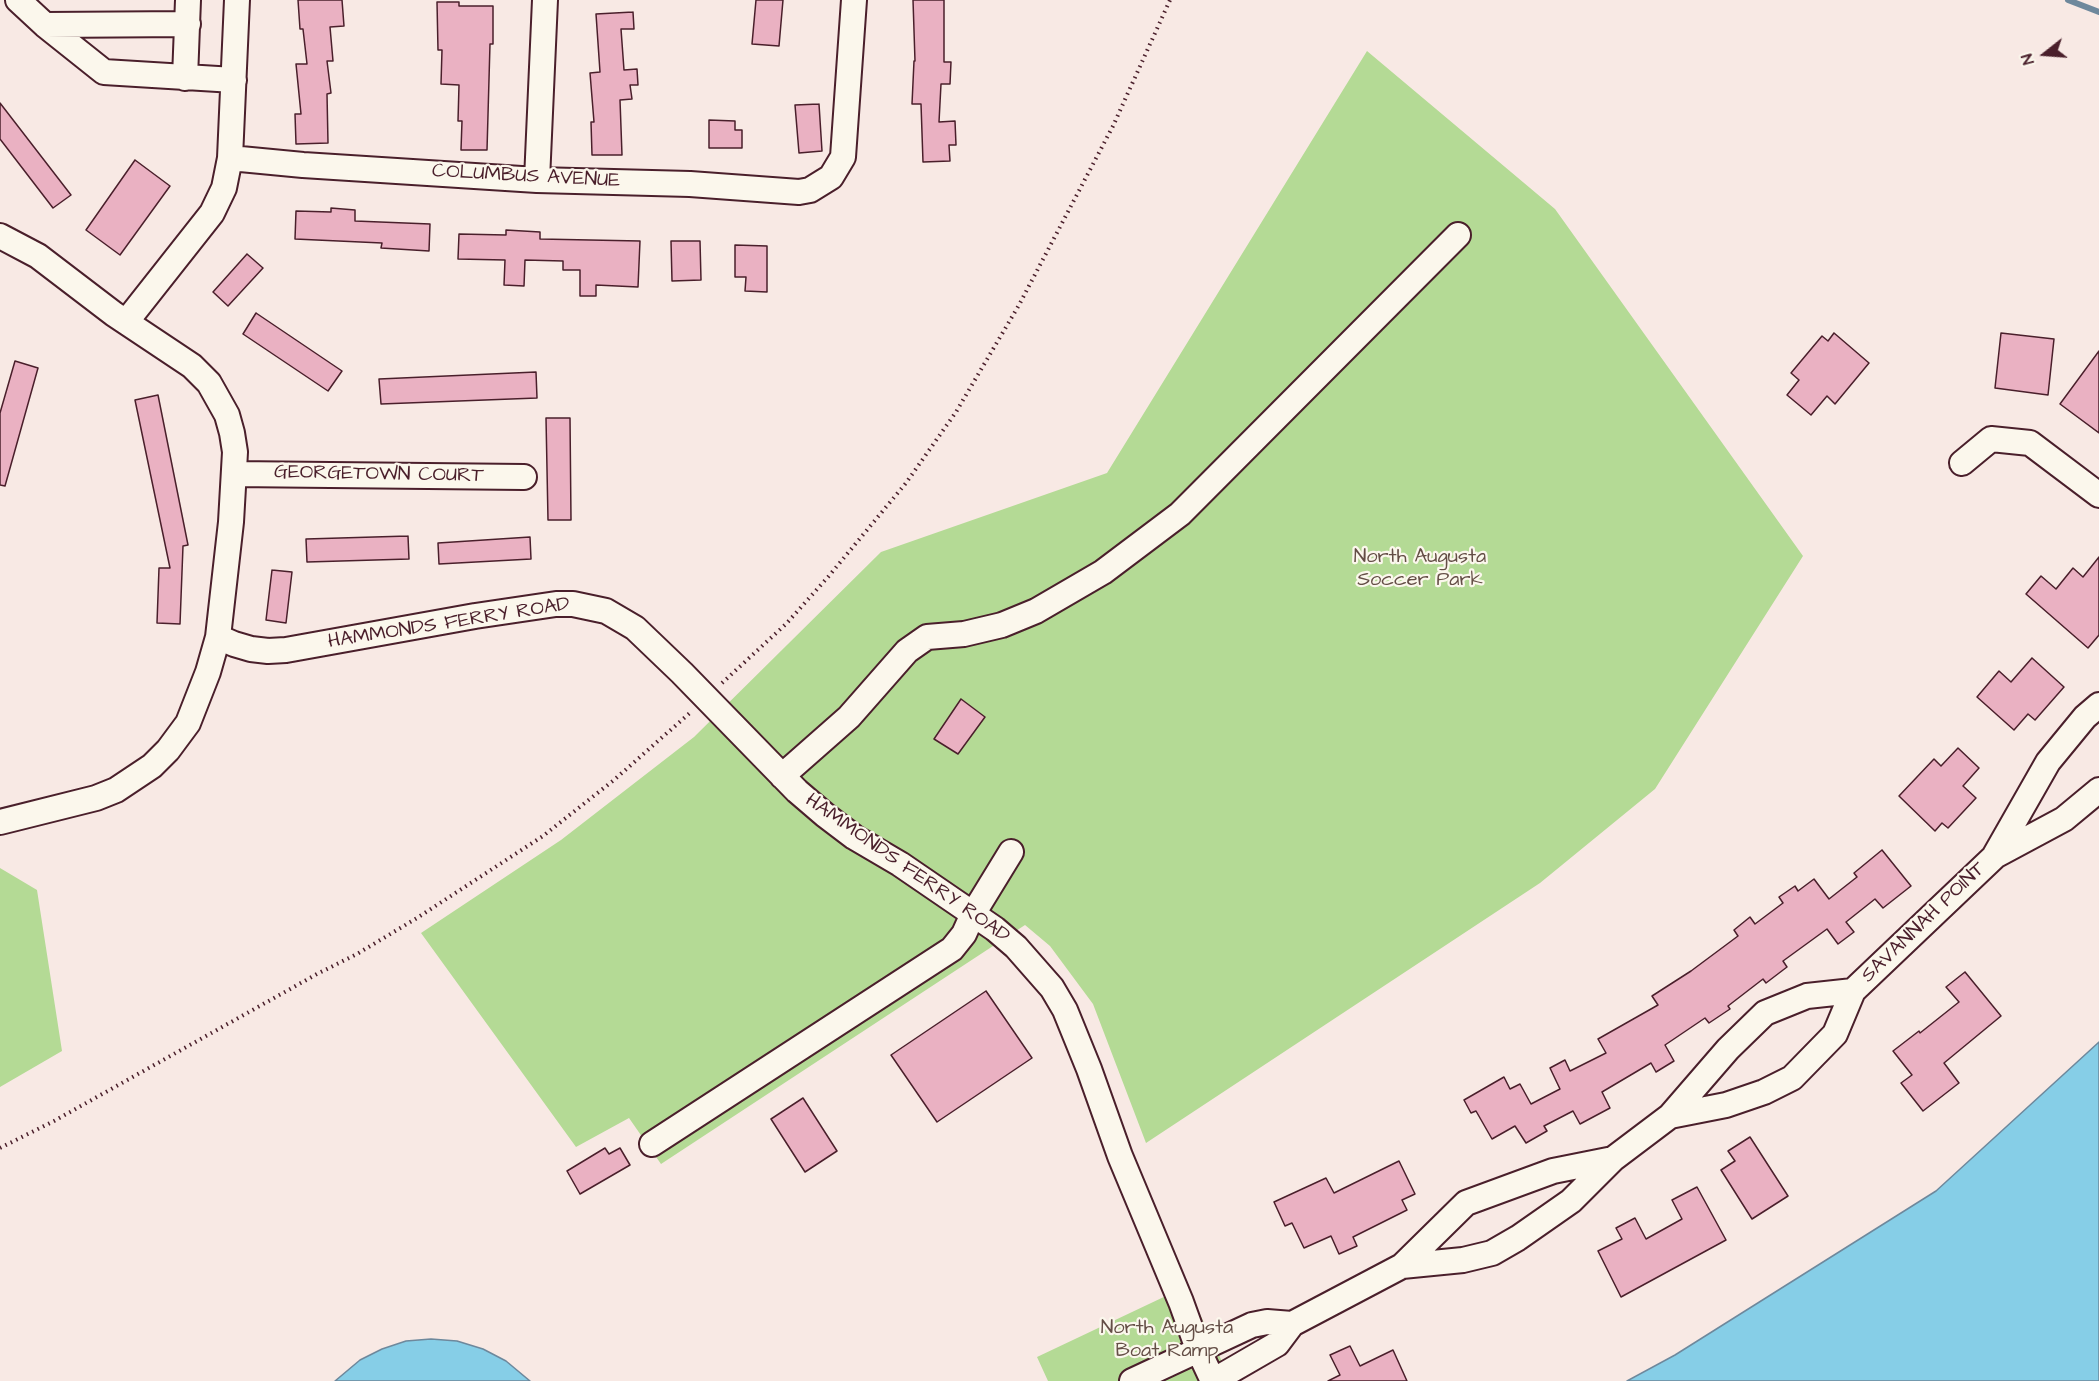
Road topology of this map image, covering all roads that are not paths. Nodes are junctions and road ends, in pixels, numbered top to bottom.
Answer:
1 (18, 0) edge
2 (188, 0) edge
3 (237, 0) edge
4 (544, 0) edge
5 (854, 0) edge
6 (188, 24) junction
7 (45, 25) junction
8 (185, 78) junction
9 (234, 80) junction
10 (230, 158) junction
11 (537, 180) junction
12 (1458, 235) dead end
13 (0, 236) edge
14 (126, 322) junction
15 (1962, 463) dead end
16 (234, 474) junction
17 (524, 477) dead end
18 (2099, 495) edge
19 (218, 637) junction
20 (2099, 705) edge
21 (782, 776) junction
22 (2099, 790) edge
23 (0, 822) edge
24 (1011, 852) dead end
25 (1995, 856) junction
26 (973, 914) junction
27 (1853, 991) junction
28 (1670, 1116) junction
29 (651, 1144) dead end
30 (1613, 1159) junction
31 (1402, 1266) junction
32 (1293, 1324) junction
33 (1198, 1349) junction
34 (1132, 1381) edge
35 (1213, 1381) edge

1 - 7 street
2 - 6 street
3 - 9 street
4 - 11 street
5 - 11 street, COLUMBUS AVENUE
6 - 7 street
6 - 8 street
7 - 8 street
8 - 9 street
9 - 10 street
10 - 11 street, COLUMBUS AVENUE
10 - 14 street
12 - 21 street
13 - 14 street
14 - 16 street
15 - 18 street
16 - 17 street, GEORGETOWN COURT
16 - 19 street
19 - 21 street, HAMMONDS FERRY ROAD
19 - 23 street
20 - 25 street, SAVANNAH POINT
21 - 26 street, HAMMONDS FERRY ROAD
22 - 25 street, SAVANNAH POINT
24 - 26 street
25 - 27 street, SAVANNAH POINT
26 - 29 street
26 - 33 street, HAMMONDS FERRY ROAD
27 - 28 street, SAVANNAH POINT
27 - 28 street, SAVANNAH POINT
28 - 30 street, SAVANNAH POINT
30 - 31 street, SAVANNAH POINT
30 - 31 street, SAVANNAH POINT
31 - 32 street, SAVANNAH POINT
32 - 33 street
32 - 35 street, SAVANNAH POINT
33 - 34 street
33 - 35 street, HAMMONDS FERRY ROAD

